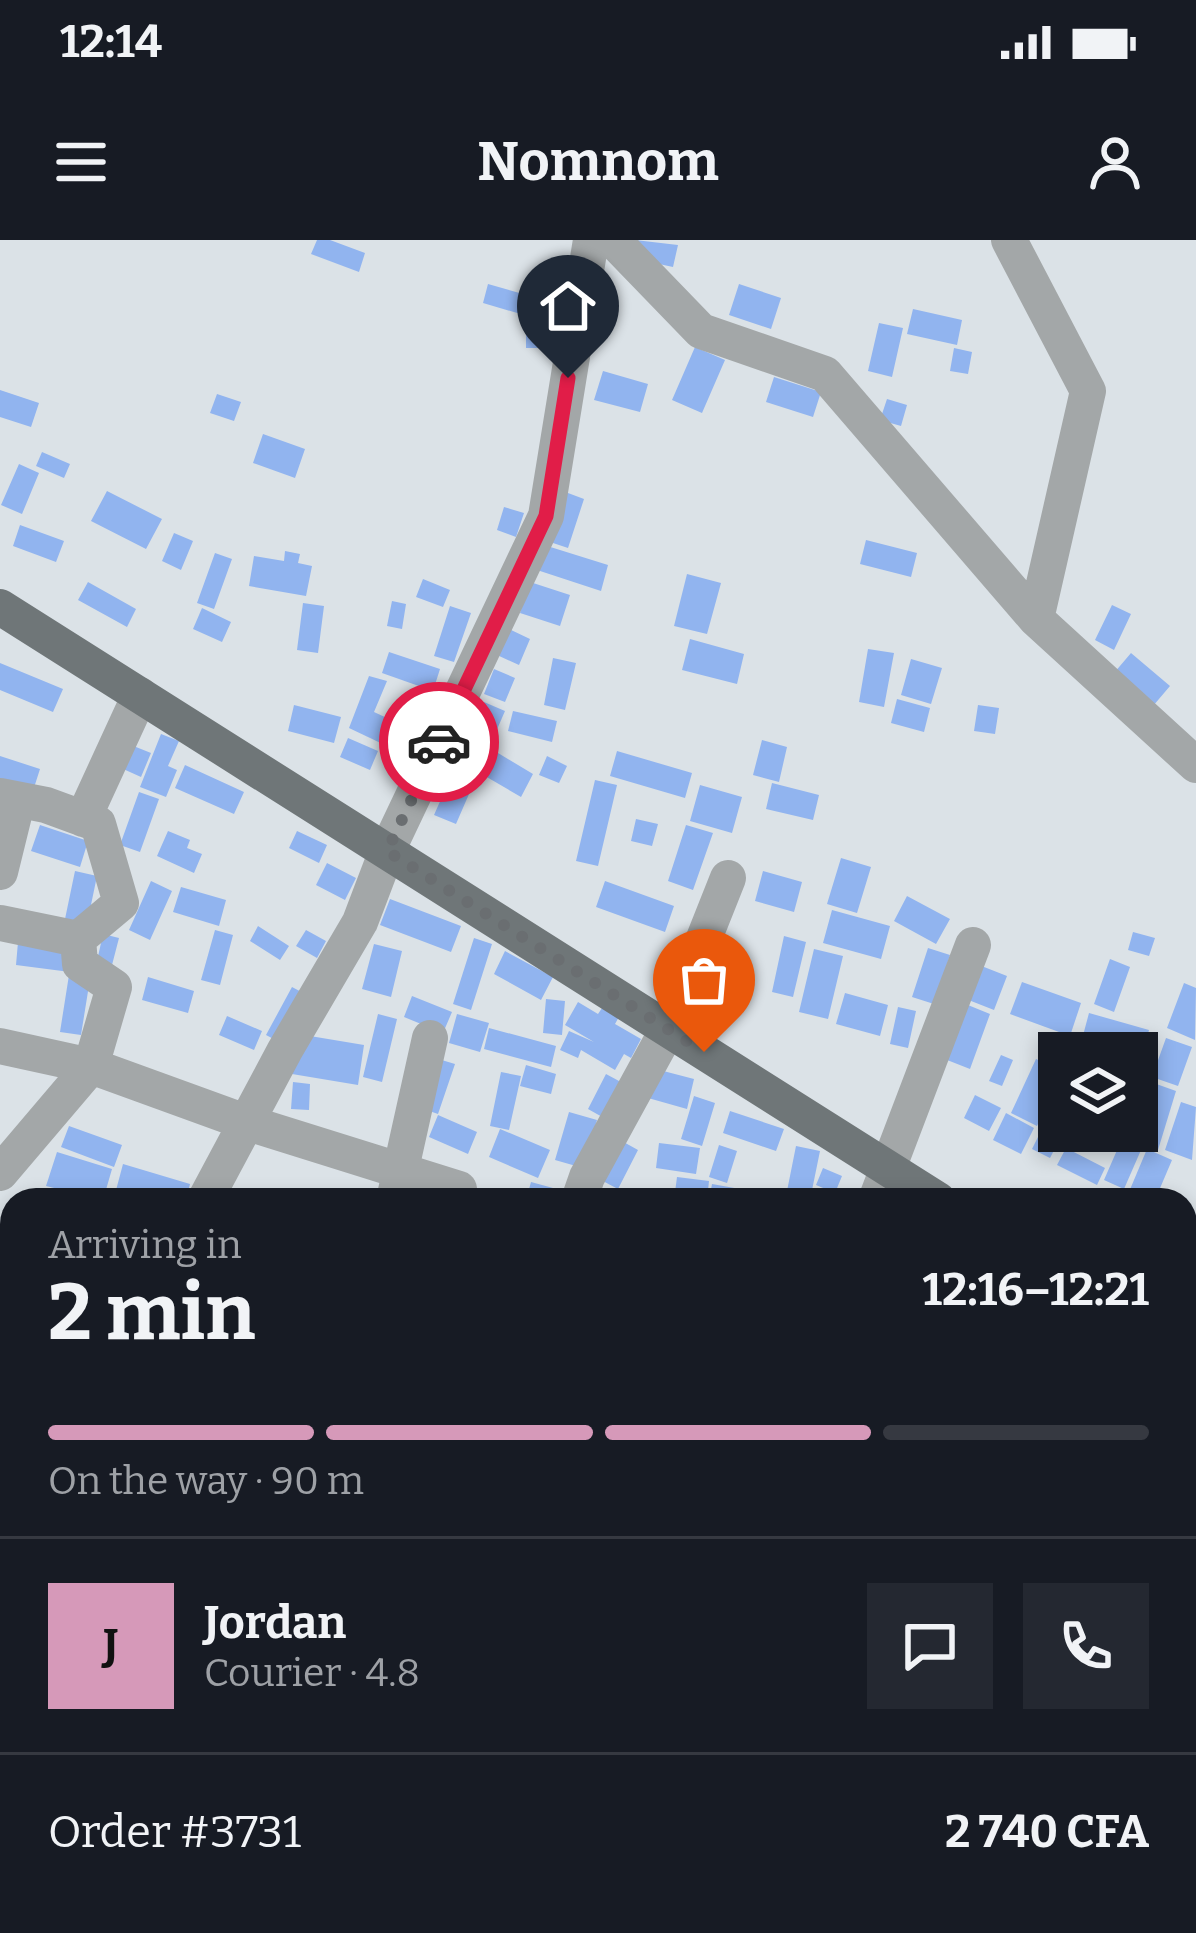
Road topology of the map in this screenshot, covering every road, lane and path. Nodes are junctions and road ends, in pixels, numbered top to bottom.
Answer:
1 (591, 240) edge
2 (613, 240) edge
3 (1009, 240) edge
4 (0, 607) edge
5 (1036, 619) junction
6 (140, 695) junction
7 (1196, 765) edge
8 (9, 799) edge
9 (83, 819) junction
10 (387, 851) junction
11 (0, 872) edge
12 (728, 878) dead end
13 (0, 923) edge
14 (78, 939) junction
15 (973, 945) dead end
16 (668, 1029) junction
17 (430, 1038) dead end
18 (0, 1046) edge
19 (91, 1066) junction
20 (248, 1123) junction
21 (0, 1172) edge
22 (882, 1184) edge
23 (397, 1186) edge
24 (212, 1188) edge
25 (438, 1188) edge
26 (583, 1188) edge

1 - 10 street
2 - 5 street
3 - 5 street
4 - 6 main road
5 - 7 street
6 - 9 street
6 - 10 main road
8 - 9 street
8 - 11 street
9 - 14 street
10 - 16 main road
10 - 20 street
12 - 16 street
13 - 14 street
14 - 19 street
15 - 22 street
16 - 22 main road
16 - 26 street
17 - 23 street
18 - 19 street
19 - 20 street
19 - 21 street
20 - 23 street
20 - 24 street
23 - 25 street

